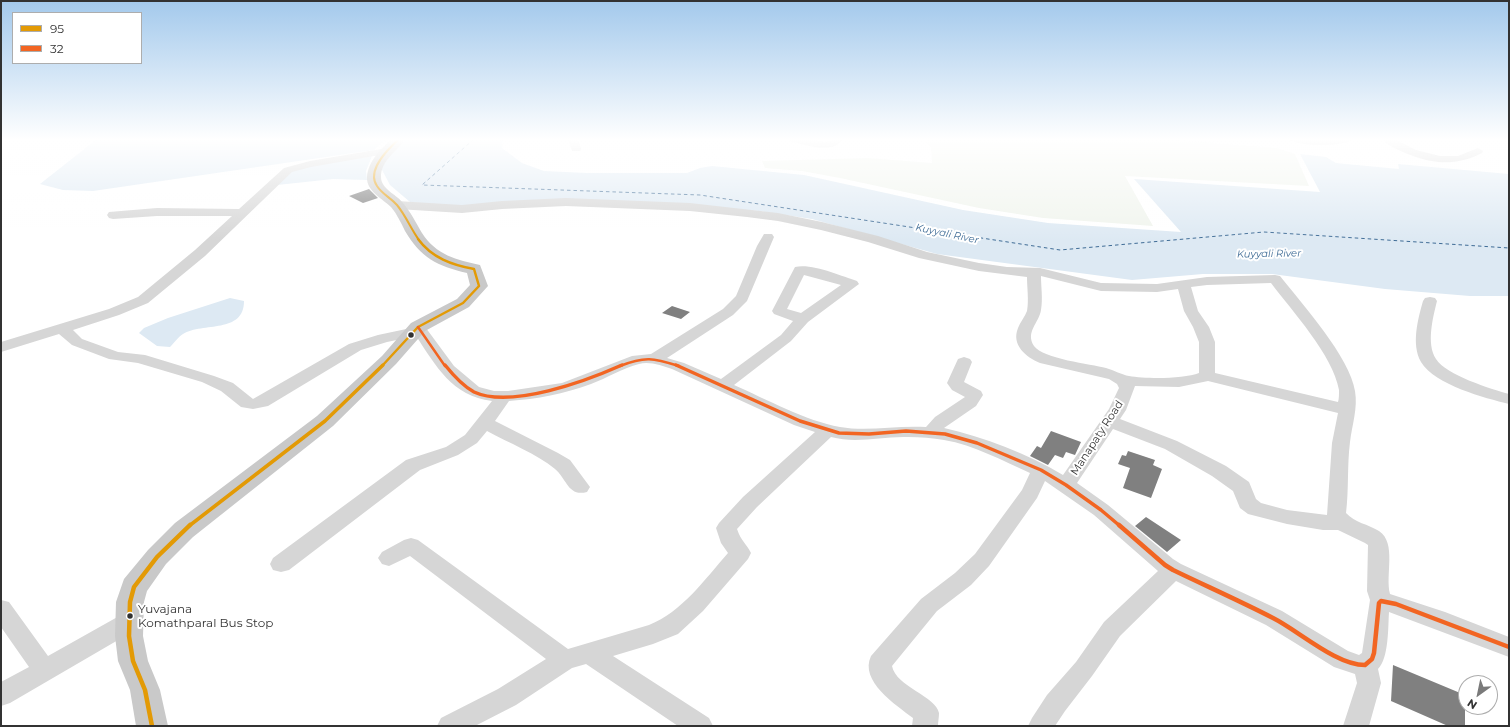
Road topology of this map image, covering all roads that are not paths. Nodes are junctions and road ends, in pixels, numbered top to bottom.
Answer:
1 (285, 173) edge
2 (376, 173) edge
3 (397, 205) junction
4 (242, 212) junction
5 (114, 216) dead end
6 (768, 237) dead end
7 (1034, 273) junction
8 (1182, 284) junction
9 (1430, 301) dead end
10 (803, 319) junction
11 (62, 328) junction
12 (415, 329) junction
13 (1, 347) edge
14 (654, 359) junction
15 (964, 362) dead end
16 (1207, 376) junction
17 (1125, 381) junction
18 (722, 386) junction
19 (504, 396) junction
20 (1509, 399) edge
21 (1347, 410) junction
22 (1109, 421) junction
23 (485, 423) junction
24 (828, 430) junction
25 (930, 433) junction
26 (1041, 470) junction
27 (1066, 485) junction
28 (580, 487) dead end
29 (1341, 522) junction
30 (389, 558) dead end
31 (281, 564) dead end
32 (1173, 570) junction
33 (1381, 601) junction
34 (1, 609) edge
35 (130, 622) junction
36 (1509, 647) edge
37 (590, 654) junction
38 (565, 660) junction
39 (1366, 665) junction
40 (45, 670) junction
41 (1, 694) edge
42 (152, 726) edge
43 (450, 726) edge
44 (700, 726) edge
45 (925, 726) edge
46 (1042, 726) edge
47 (1356, 726) edge

1 - 4 street
2 - 3 main road
3 - 7 street
3 - 12 main road
4 - 5 street
4 - 11 street
6 - 14 street
7 - 8 street
7 - 17 street
8 - 16 street
8 - 21 street
9 - 20 street
10 - 10 street
10 - 18 street
11 - 12 street
11 - 13 street
12 - 19 street
12 - 35 main road
14 - 18 street
14 - 19 street
15 - 25 street
16 - 17 street
16 - 21 street
17 - 22 street, Manapaty Road
18 - 24 street
19 - 23 street
21 - 29 street
22 - 27 street, Manapaty Road
22 - 29 street
23 - 28 street
23 - 31 street
24 - 25 street
24 - 37 street
25 - 26 street
26 - 27 street
26 - 45 street
27 - 32 street
29 - 33 street
30 - 38 street
32 - 39 street
32 - 46 street
33 - 36 street
33 - 39 street
34 - 40 street
35 - 40 street
35 - 42 main road
37 - 38 street
37 - 44 street
38 - 43 street
39 - 47 street
40 - 41 street

